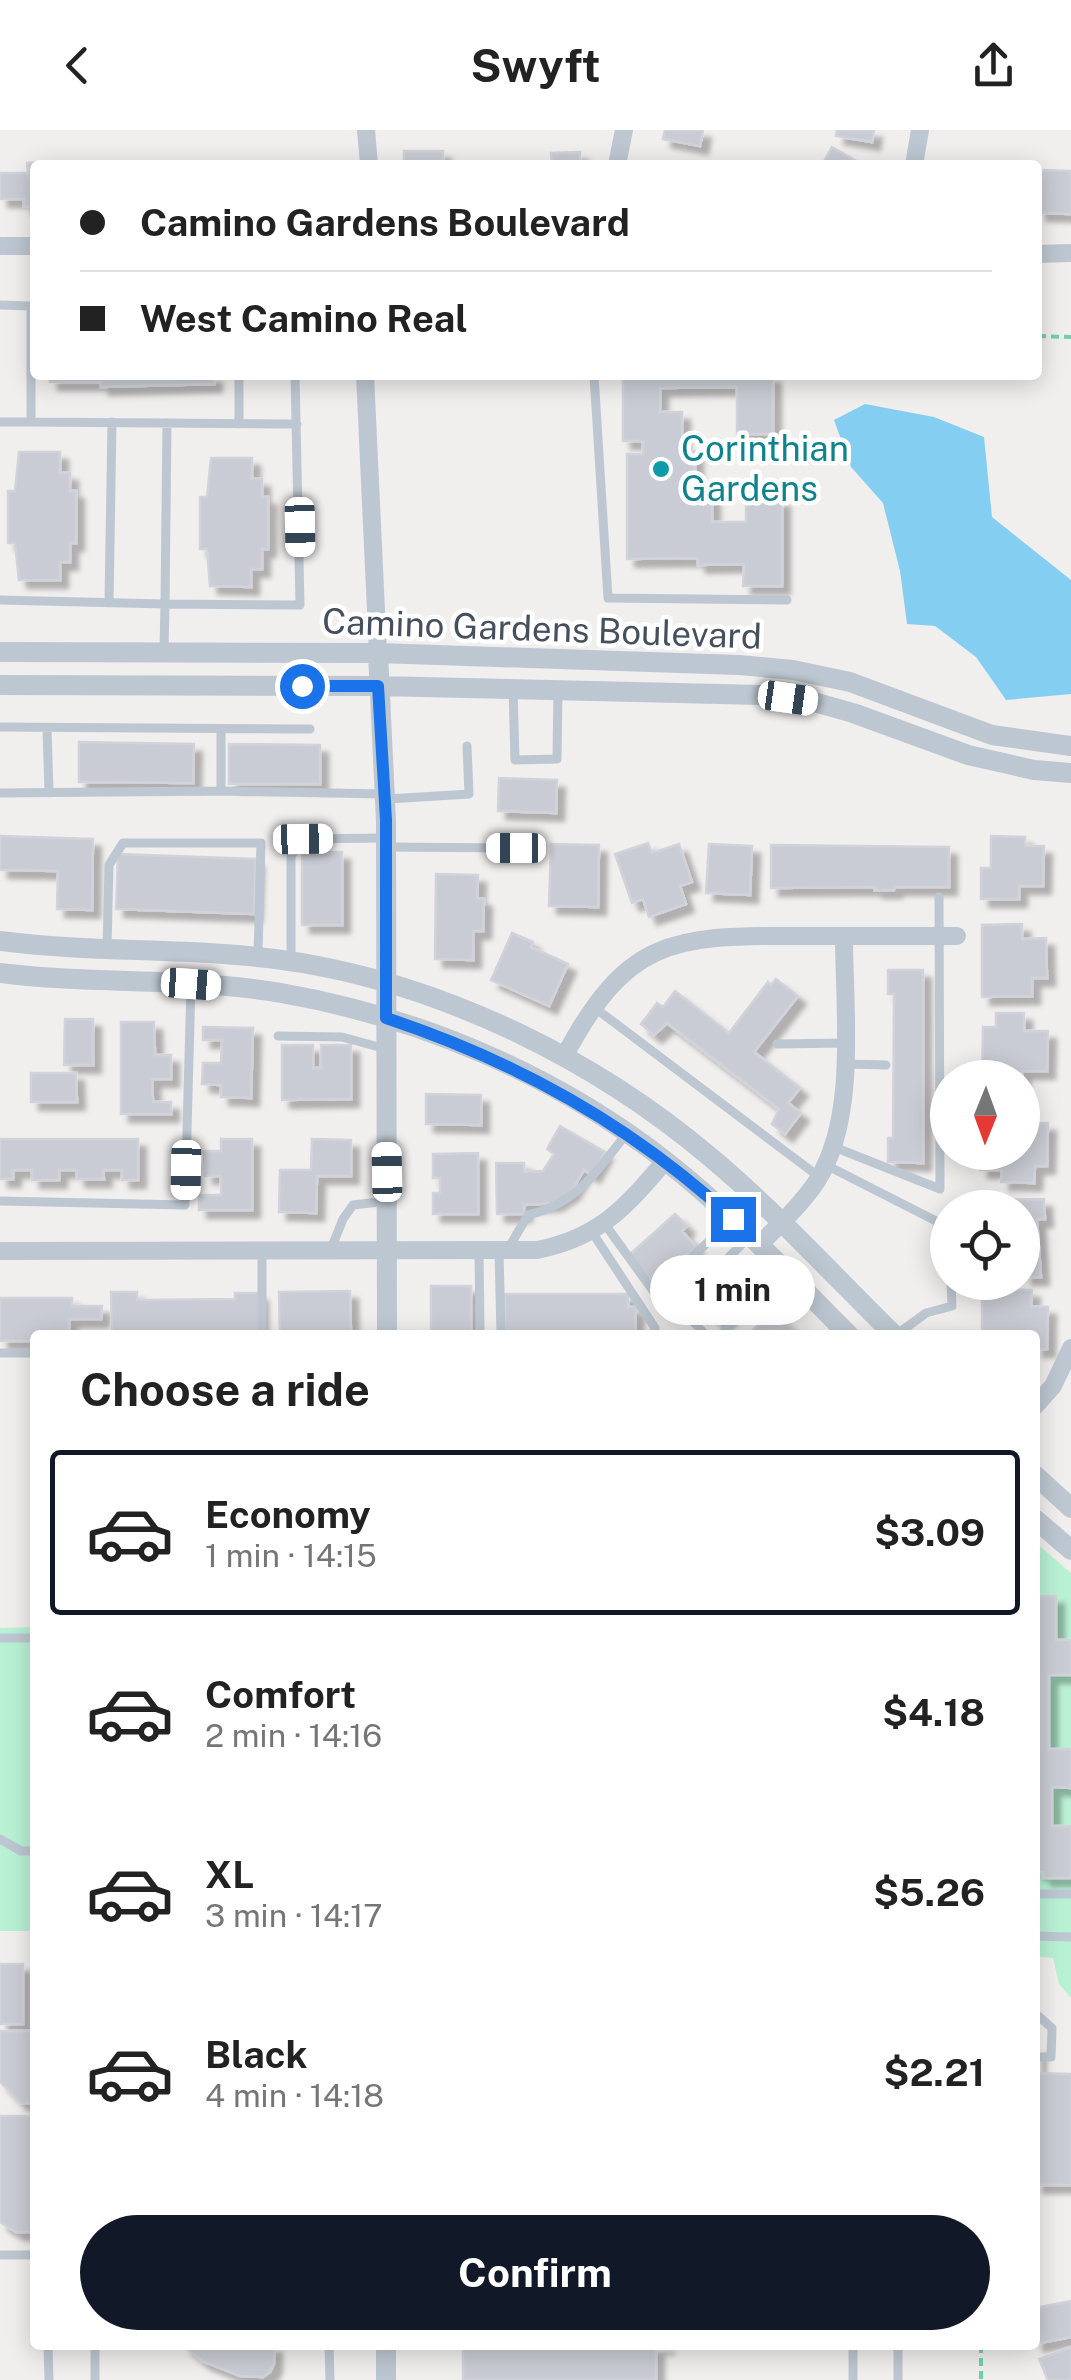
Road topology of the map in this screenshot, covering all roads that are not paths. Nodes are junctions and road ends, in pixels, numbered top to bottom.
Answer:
1 (366, 130) edge
2 (624, 130) edge
3 (920, 130) edge
4 (369, 160) edge
5 (618, 160) edge
6 (915, 160) edge
7 (0, 246) edge
8 (30, 246) edge
9 (1042, 254) edge
10 (1071, 254) edge
11 (0, 306) edge
12 (30, 306) edge
13 (32, 380) edge
14 (239, 380) edge
15 (295, 380) edge
16 (366, 380) edge
17 (594, 380) edge
18 (0, 422) edge
19 (32, 422) junction
20 (112, 422) junction
21 (166, 423) junction
22 (239, 424) junction
23 (297, 424) junction
24 (0, 600) edge
25 (787, 600) dead end
26 (109, 603) junction
27 (165, 604) junction
28 (0, 652) edge
29 (164, 653) junction
30 (378, 653) junction
31 (537, 660) junction
32 (692, 665) junction
33 (0, 685) edge
34 (378, 686) junction
35 (513, 689) junction
36 (536, 689) junction
37 (558, 690) junction
38 (691, 692) junction
39 (0, 727) edge
40 (47, 728) junction
41 (221, 729) junction
42 (310, 730) dead end
43 (467, 746) dead end
44 (1071, 746) edge
45 (1071, 773) edge
46 (221, 791) junction
47 (0, 793) edge
48 (49, 793) junction
49 (384, 796) junction
50 (386, 842) junction
51 (516, 848) dead end
52 (939, 897) dead end
53 (844, 936) junction
54 (948, 936) junction
55 (0, 941) edge
56 (107, 949) junction
57 (258, 957) junction
58 (291, 962) junction
59 (0, 973) edge
60 (191, 984) junction
61 (386, 984) junction
62 (593, 1006) junction
63 (386, 1018) junction
64 (278, 1036) dead end
65 (844, 1043) junction
66 (777, 1044) dead end
67 (386, 1049) junction
68 (564, 1057) junction
69 (844, 1064) junction
70 (886, 1065) dead end
71 (627, 1133) junction
72 (834, 1146) junction
73 (666, 1161) junction
74 (822, 1171) junction
75 (0, 1200) edge
76 (388, 1201) junction
77 (930, 1218) edge
78 (733, 1219) junction
79 (781, 1222) junction
80 (598, 1228) junction
81 (754, 1240) junction
82 (479, 1251) junction
83 (503, 1251) junction
84 (0, 1252) edge
85 (262, 1252) junction
86 (330, 1252) junction
87 (389, 1252) junction
88 (786, 1272) junction
89 (952, 1300) edge
90 (262, 1330) edge
91 (387, 1330) edge
92 (480, 1330) edge
93 (501, 1330) edge
94 (654, 1330) edge
95 (701, 1330) edge
96 (725, 1330) edge
97 (845, 1330) edge
98 (890, 1330) edge
99 (902, 1330) edge
100 (1071, 1348) edge
101 (0, 1353) edge
102 (30, 1353) edge
103 (1040, 1400) edge
104 (1040, 1480) edge
105 (1071, 1508) edge
106 (1040, 1523) edge
107 (1071, 1550) edge
108 (0, 1638) edge
109 (30, 1638) edge
110 (0, 1839) edge
111 (30, 1850) edge
112 (1040, 1894) edge
113 (1071, 1894) edge
114 (1040, 1936) edge
115 (1071, 1937) edge
116 (1040, 2017) edge
117 (1040, 2058) edge
118 (0, 2255) edge
119 (30, 2255) edge
120 (48, 2350) edge
121 (95, 2350) edge
122 (330, 2350) edge
123 (386, 2350) edge
124 (853, 2350) edge
125 (898, 2350) edge
126 (49, 2380) edge
127 (95, 2380) edge
128 (330, 2380) edge
129 (386, 2380) edge
130 (853, 2380) edge
131 (898, 2380) edge

1 - 4 street
2 - 5 street
3 - 6 street
7 - 8 street
9 - 10 street
11 - 12 lane
13 - 19 lane
14 - 22 lane
15 - 23 lane
16 - 30 street
17 - 25 lane
18 - 19 lane
19 - 20 lane
20 - 21 lane
20 - 26 lane
21 - 22 lane
21 - 27 lane
22 - 23 lane
23 - 27 lane
24 - 26 lane
26 - 27 lane
27 - 29 lane
28 - 29 street, Camino Gardens Boulevard
29 - 30 street, Camino Gardens Boulevard
30 - 31 street, Camino Gardens Boulevard
30 - 34 street
31 - 32 street, Camino Gardens Boulevard
31 - 36 street
32 - 38 street
32 - 44 street, Camino Gardens Boulevard
33 - 34 street, Camino Gardens Boulevard
34 - 35 street, Camino Gardens Boulevard
34 - 49 street
35 - 36 street, Camino Gardens Boulevard
35 - 37 lane
36 - 37 street, Camino Gardens Boulevard
37 - 38 street, Camino Gardens Boulevard
38 - 45 street, Camino Gardens Boulevard
39 - 40 lane
40 - 41 lane
40 - 48 lane
41 - 42 lane
41 - 46 lane
43 - 49 lane
46 - 48 lane
46 - 49 lane
47 - 48 lane
49 - 50 street
50 - 51 lane
50 - 58 lane
50 - 61 street
52 - 54 lane
53 - 54 street
53 - 62 street
53 - 65 street
54 - 72 lane
55 - 56 street
56 - 57 street
56 - 57 lane
57 - 58 street
58 - 61 street
59 - 60 street
60 - 63 street
60 - 75 lane
61 - 63 street
61 - 68 street
62 - 68 street
62 - 74 lane
63 - 67 street
63 - 71 street
64 - 67 lane
65 - 66 lane
65 - 69 street
67 - 76 street
68 - 79 street
69 - 70 lane
69 - 72 street
71 - 73 street
71 - 83 lane
72 - 74 street
73 - 78 street
73 - 80 street
74 - 77 lane
74 - 79 street
76 - 86 lane
76 - 87 street
78 - 80 lane
78 - 81 street
79 - 81 street
79 - 98 street
80 - 83 street
80 - 94 lane
81 - 88 street
81 - 95 lane
82 - 83 street
82 - 87 street
82 - 92 lane
83 - 93 lane
84 - 85 street
85 - 86 street
85 - 90 lane
86 - 87 street
87 - 91 street
88 - 96 lane
88 - 97 street
89 - 99 lane
100 - 103 street
101 - 102 lane
104 - 105 street
106 - 107 street
108 - 109 lane
110 - 111 lane
112 - 113 lane
114 - 115 lane
116 - 117 lane
118 - 119 lane
120 - 126 lane
121 - 127 lane
122 - 128 lane
123 - 129 street
124 - 130 lane
125 - 131 lane

